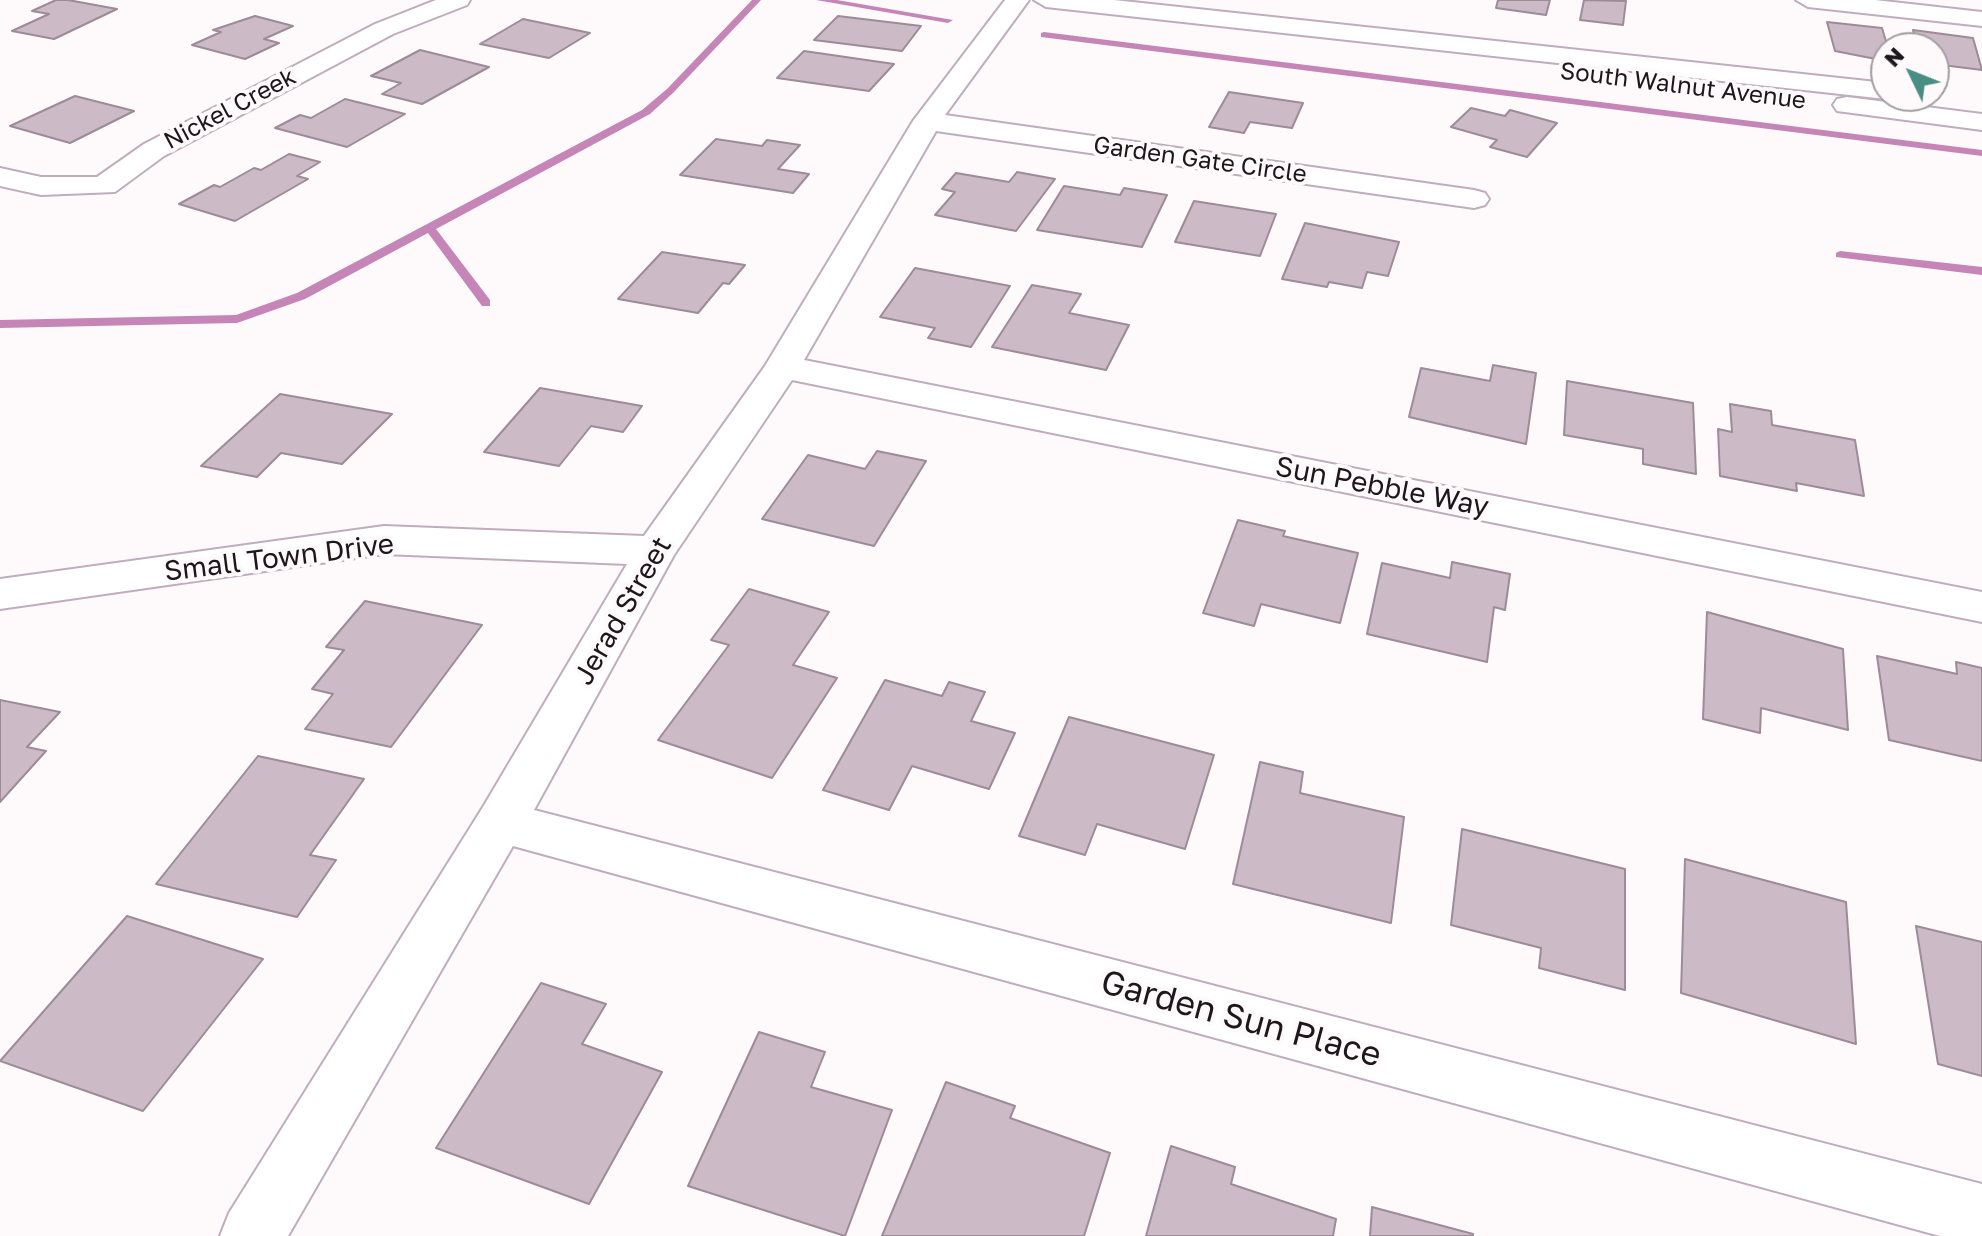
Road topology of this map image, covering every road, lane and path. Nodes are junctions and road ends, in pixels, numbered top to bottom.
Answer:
1 (458, 0) edge
2 (1017, 0) edge
3 (1046, 0) edge
4 (1808, 0) edge
5 (1982, 19) edge
6 (1386, 37) junction
7 (1870, 89) edge
8 (1950, 98) edge
9 (1982, 101) edge
10 (927, 121) junction
11 (1982, 122) edge
12 (0, 177) edge
13 (1474, 199) dead end
14 (782, 367) junction
15 (656, 551) junction
16 (0, 594) edge
17 (1982, 607) edge
18 (501, 822) junction
19 (1982, 1216) edge
20 (252, 1236) edge

1 - 12 street, Nickel Creek
2 - 10 street, Jerad Street
3 - 6 street, South Walnut Avenue
4 - 5 street
6 - 7 street, South Walnut Avenue
6 - 11 street, South Walnut Avenue
8 - 9 street
10 - 13 street, Garden Gate Circle
10 - 14 street, Jerad Street
14 - 15 street, Jerad Street
14 - 17 street, Sun Pebble Way
15 - 16 street, Small Town Drive
15 - 18 street, Jerad Street
18 - 19 street, Garden Sun Place
18 - 20 street, Jerad Street

